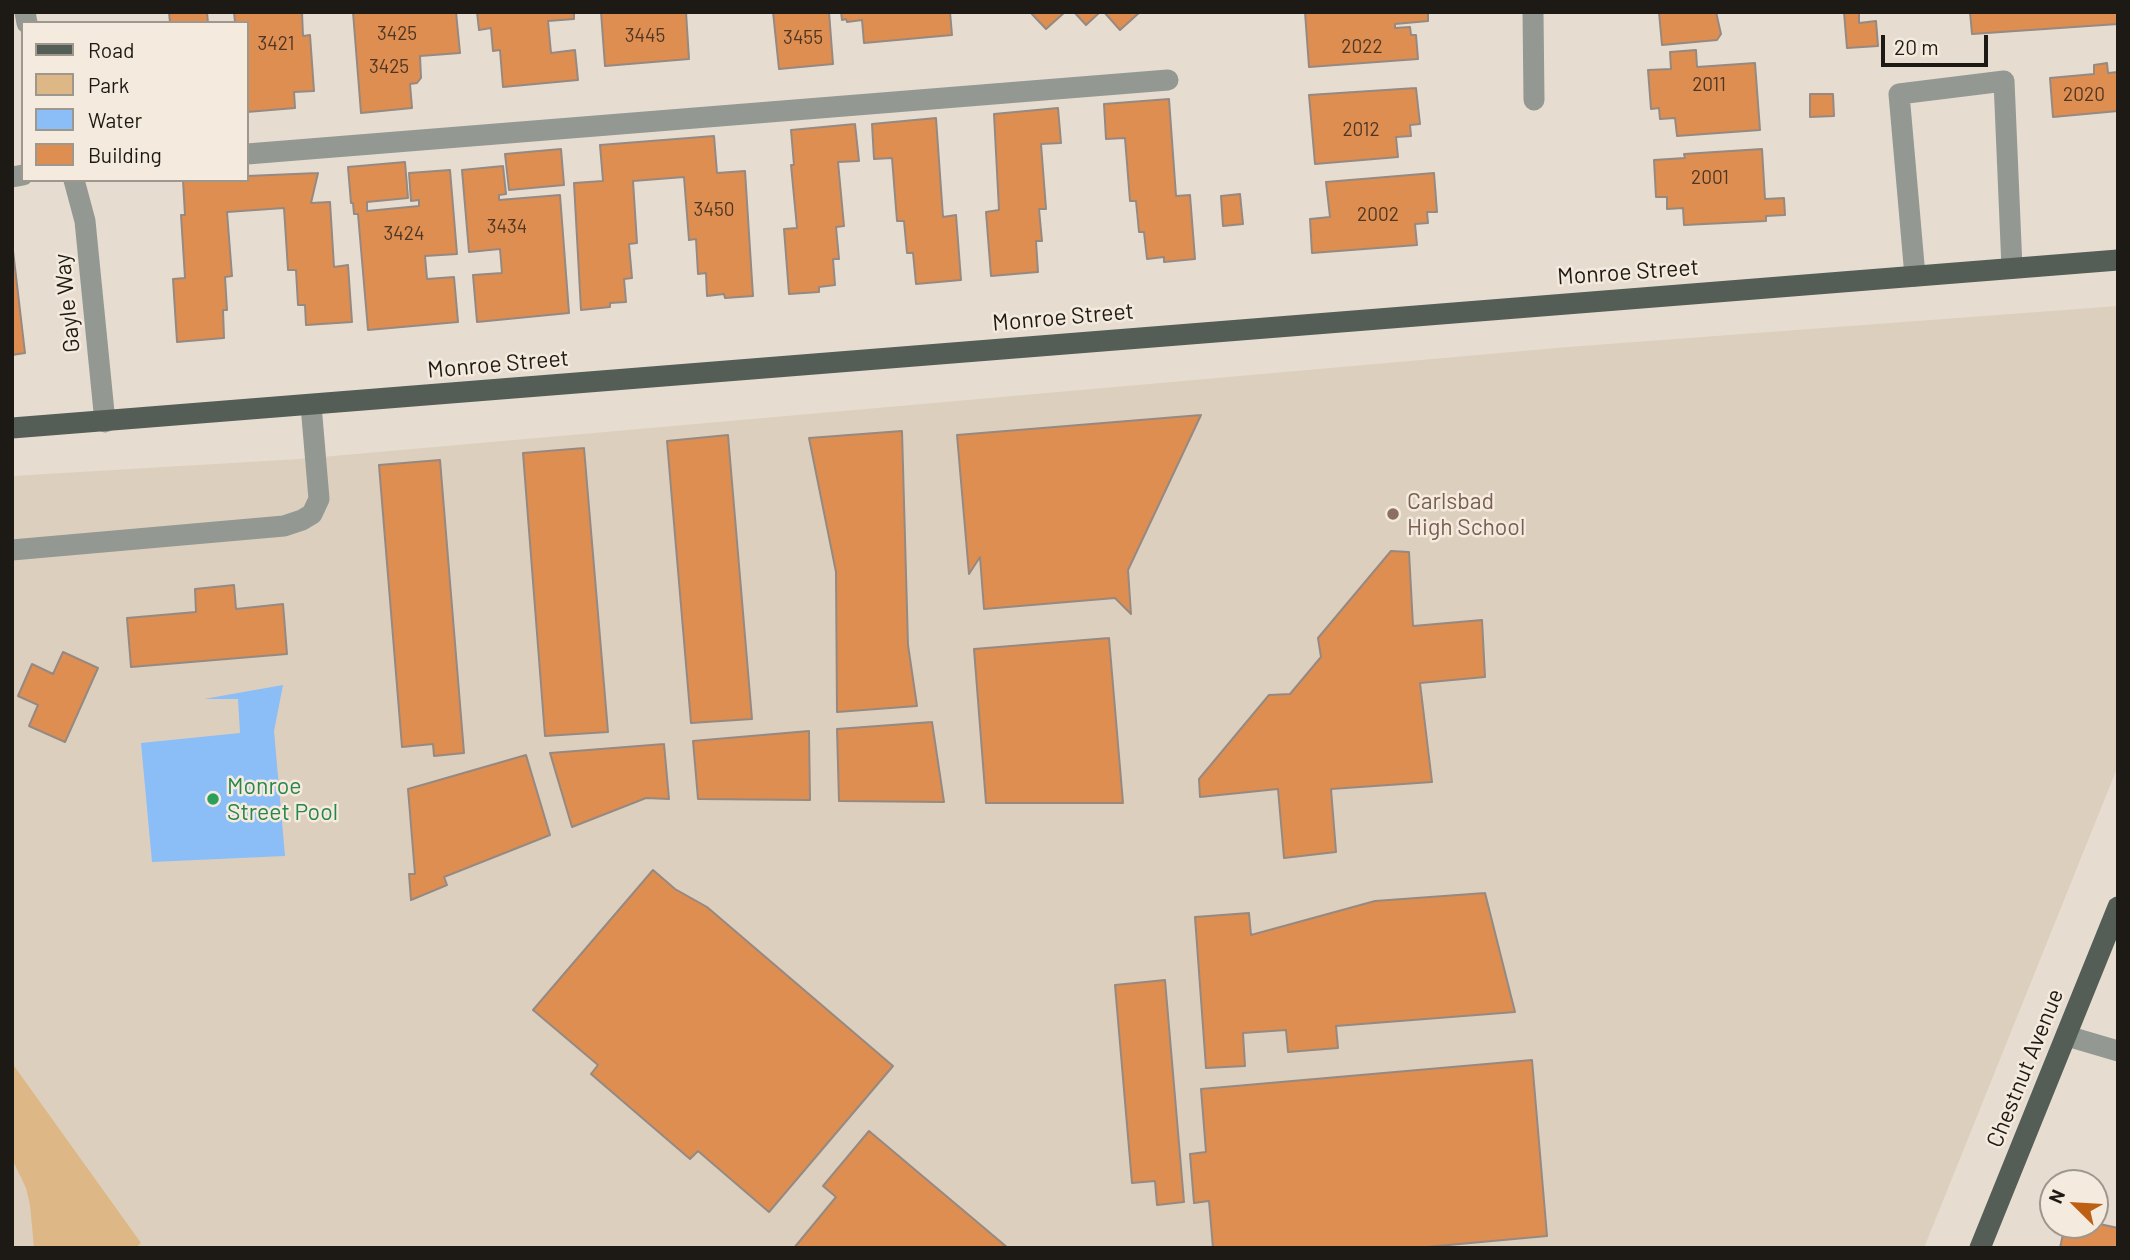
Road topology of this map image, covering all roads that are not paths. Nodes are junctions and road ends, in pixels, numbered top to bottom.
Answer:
1 (1533, 12) edge
2 (1168, 80) dead end
3 (1534, 100) dead end
4 (248, 154) edge
5 (75, 182) edge
6 (2118, 260) edge
7 (2012, 268) junction
8 (1915, 276) junction
9 (311, 405) junction
10 (105, 422) junction
11 (12, 428) edge
12 (12, 550) edge
13 (2118, 907) edge
14 (2067, 1036) junction
15 (2118, 1051) edge
16 (1980, 1248) edge

1 - 3 street
2 - 4 street
5 - 10 street, Gayle Way
6 - 7 main road, Monroe Street
7 - 8 main road, Monroe Street
7 - 8 street
8 - 9 main road, Monroe Street
9 - 10 main road, Monroe Street
9 - 12 street
10 - 11 main road, Monroe Street
13 - 14 main road, Chestnut Avenue
14 - 15 street
14 - 16 main road, Chestnut Avenue

